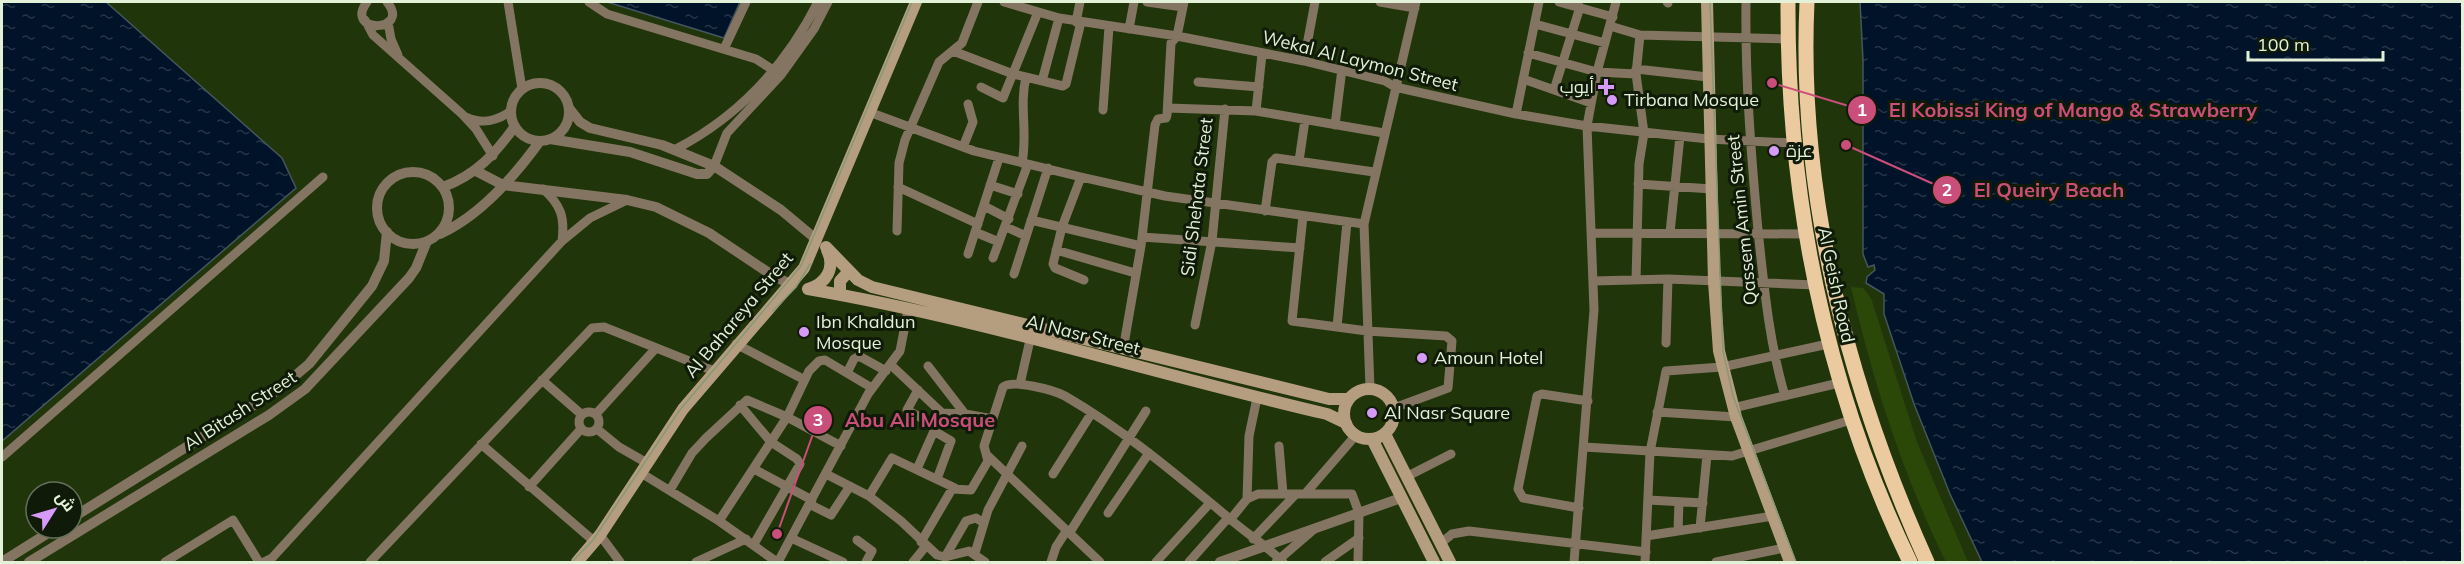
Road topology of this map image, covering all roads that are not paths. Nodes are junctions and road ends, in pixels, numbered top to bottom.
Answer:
1 (367, 2) edge
2 (388, 2) edge
3 (508, 2) edge
4 (589, 2) edge
5 (746, 2) edge
6 (818, 2) edge
7 (828, 2) edge
8 (916, 2) edge
9 (978, 2) edge
10 (1004, 2) edge
11 (1080, 2) edge
12 (1134, 2) edge
13 (1147, 2) edge
14 (1315, 2) edge
15 (1380, 2) edge
16 (1539, 2) edge
17 (1558, 2) edge
18 (1616, 2) edge
19 (1707, 2) edge
20 (1746, 2) edge
21 (1788, 2) edge
22 (1807, 2) edge
23 (1183, 4) edge
24 (1416, 4) edge
25 (1580, 7) junction
26 (1035, 8) edge
27 (1059, 18) junction
28 (365, 20) junction
29 (388, 22) junction
30 (1078, 22) junction
31 (1611, 22) junction
32 (1534, 24) junction
33 (1109, 27) junction
34 (1129, 29) junction
35 (1571, 34) junction
36 (1640, 35) junction
37 (1178, 36) junction
38 (1708, 37) junction
39 (1746, 39) junction
40 (1788, 39) junction
41 (1605, 43) junction
42 (724, 49) junction
43 (952, 51) junction
44 (1528, 53) junction
45 (1262, 54) junction
46 (401, 60) junction
47 (1304, 61) junction
48 (1562, 63) junction
49 (1342, 69) junction
50 (778, 71) junction
51 (1806, 71) junction
52 (1597, 72) junction
53 (1636, 72) junction
54 (1788, 72) junction
55 (1013, 74) junction
56 (1026, 77) junction
57 (1708, 77) junction
58 (1523, 79) junction
59 (1042, 81) junction
60 (1198, 82) dead end
61 (981, 87) dead end
62 (1259, 87) junction
63 (1395, 87) junction
64 (522, 89) junction
65 (1554, 90) junction
66 (1591, 103) junction
67 (968, 104) dead end
68 (569, 108) junction
69 (1168, 108) junction
70 (1225, 109) junction
71 (1103, 110) dead end
72 (511, 111) junction
73 (1256, 111) junction
74 (1808, 111) junction
75 (869, 112) junction
76 (1791, 112) junction
77 (462, 114) junction
78 (1516, 114) junction
79 (1305, 120) junction
80 (1335, 125) junction
81 (515, 126) junction
82 (1587, 126) junction
83 (909, 129) junction
84 (1384, 133) junction
85 (1644, 133) junction
86 (1680, 136) junction
87 (1711, 139) junction
88 (545, 140) junction
89 (1750, 142) junction
90 (1793, 143) junction
91 (963, 147) junction
92 (676, 150) junction
93 (493, 156) junction
94 (999, 158) junction
95 (1299, 161) junction
96 (1025, 163) junction
97 (714, 166) junction
98 (1048, 168) junction
99 (476, 171) junction
100 (1374, 172) junction
101 (323, 177) dead end
102 (1081, 177) junction
103 (1638, 184) junction
104 (503, 185) junction
105 (990, 185) junction
106 (1675, 186) junction
107 (898, 187) junction
108 (443, 188) junction
109 (543, 189) junction
110 (1713, 189) junction
111 (1148, 192) junction
112 (1018, 194) junction
113 (627, 200) junction
114 (1217, 204) junction
115 (984, 206) junction
116 (1265, 211) junction
117 (1303, 216) junction
118 (1031, 220) junction
119 (1347, 222) junction
120 (1007, 223) junction
121 (1364, 224) junction
122 (1062, 227) junction
123 (977, 228) junction
124 (897, 231) dead end
125 (387, 232) junction
126 (1592, 233) junction
127 (1637, 233) junction
128 (1670, 233) junction
129 (1713, 234) junction
130 (1805, 234) junction
131 (1759, 235) junction
132 (1026, 236) junction
133 (432, 238) junction
134 (562, 241) junction
135 (817, 241) junction
136 (1212, 241) junction
137 (999, 242) junction
138 (1142, 242) junction
139 (1300, 248) junction
140 (1056, 250) junction
141 (968, 254) dead end
142 (993, 258) dead end
143 (849, 271) junction
144 (1135, 273) junction
145 (1014, 274) dead end
146 (1668, 279) junction
147 (1084, 280) dead end
148 (1594, 280) junction
149 (1636, 280) junction
150 (1714, 282) junction
151 (1763, 284) junction
152 (792, 285) junction
153 (1815, 285) junction
154 (808, 289) junction
155 (840, 294) junction
156 (908, 310) junction
157 (1195, 325) dead end
158 (1337, 327) junction
159 (1367, 331) junction
160 (1030, 340) junction
161 (1666, 343) dead end
162 (736, 344) junction
163 (1828, 344) junction
164 (656, 348) junction
165 (1123, 350) junction
166 (1773, 356) junction
167 (928, 366) dead end
168 (1722, 367) junction
169 (889, 368) junction
170 (714, 372) junction
171 (847, 374) junction
172 (803, 379) junction
173 (542, 380) junction
174 (1839, 383) junction
175 (1020, 384) junction
176 (872, 388) junction
177 (1370, 388) junction
178 (918, 390) junction
179 (1785, 396) junction
180 (1257, 398) junction
181 (1349, 399) junction
182 (1588, 401) junction
183 (744, 403) junction
184 (1394, 408) junction
185 (1146, 411) dead end
186 (1657, 412) junction
187 (1735, 412) junction
188 (942, 413) junction
189 (581, 414) junction
190 (596, 414) junction
191 (965, 414) junction
192 (1091, 414) junction
193 (787, 417) junction
194 (993, 419) junction
195 (1851, 420) junction
196 (1346, 423) junction
197 (935, 428) junction
198 (582, 429) junction
199 (597, 429) junction
200 (1384, 434) junction
201 (1356, 435) junction
202 (1129, 439) junction
203 (1372, 439) junction
204 (771, 442) junction
205 (481, 444) junction
206 (841, 446) junction
207 (1022, 446) dead end
208 (1280, 446) dead end
209 (1584, 447) junction
210 (1750, 451) junction
211 (1650, 452) junction
212 (1149, 453) junction
213 (1451, 454) dead end
214 (1707, 455) junction
215 (988, 456) junction
216 (2, 457) edge
217 (644, 468) junction
218 (754, 469) junction
219 (917, 469) junction
220 (1007, 472) junction
221 (826, 474) junction
222 (1053, 474) dead end
223 (1406, 477) junction
224 (937, 479) junction
225 (850, 486) junction
226 (529, 487) junction
227 (787, 488) junction
228 (955, 488) junction
229 (669, 490) junction
230 (1283, 494) junction
231 (1300, 494) junction
232 (868, 496) junction
233 (1401, 498) junction
234 (1247, 499) junction
235 (1648, 500) junction
236 (810, 502) junction
237 (1679, 502) junction
238 (1210, 503) junction
239 (1702, 503) junction
240 (1579, 508) junction
241 (84, 511) edge
242 (1108, 513) dead end
243 (1359, 513) junction
244 (1773, 516) junction
245 (1229, 519) junction
246 (719, 521) junction
247 (984, 523) junction
248 (1315, 528) junction
249 (1700, 528) junction
250 (1068, 531) junction
251 (1677, 531) junction
252 (1646, 536) junction
253 (598, 538) junction
254 (746, 538) junction
255 (791, 538) junction
256 (1359, 538) junction
257 (1253, 539) junction
258 (37, 540) edge
259 (857, 540) dead end
260 (754, 544) junction
261 (923, 544) junction
262 (1440, 544) junction
263 (1576, 546) junction
264 (1265, 547) junction
265 (1784, 548) junction
266 (1646, 552) junction
267 (975, 553) junction
268 (938, 558) edge
269 (1760, 559) edge
270 (1280, 561) edge
271 (2, 562) edge
272 (29, 562) edge
273 (165, 562) edge
274 (259, 562) edge
275 (264, 562) edge
276 (370, 562) edge
277 (577, 562) edge
278 (620, 562) edge
279 (696, 562) edge
280 (777, 562) edge
281 (843, 562) edge
282 (866, 562) edge
283 (913, 562) edge
284 (986, 562) edge
285 (1051, 562) edge
286 (1100, 562) edge
287 (1156, 562) edge
288 (1189, 562) edge
289 (1220, 562) edge
290 (1325, 562) edge
291 (1358, 562) edge
292 (1434, 562) edge
293 (1450, 562) edge
294 (1574, 562) edge
295 (1645, 562) edge
296 (1721, 562) edge
297 (1790, 562) edge
298 (1910, 562) edge
299 (1927, 562) edge

1 - 28 street
2 - 29 street
3 - 64 street
4 - 42 street
5 - 42 street
6 - 50 street
7 - 50 street
8 - 75 main road, Al Bahareya Street
9 - 43 street
10 - 26 street, Wekal Al Laymon Street
11 - 30 street
12 - 34 street
13 - 23 street
14 - 47 street
15 - 24 street
16 - 32 street
17 - 25 street
18 - 31 street
19 - 38 main road
20 - 39 street, Qassem Amin Street
21 - 40 highway, Al Geish Road
22 - 51 highway, Al Geish Road
23 - 37 street
24 - 63 street
25 - 31 street
25 - 35 street
26 - 27 street, Wekal Al Laymon Street
26 - 55 street
27 - 30 street, Wekal Al Laymon Street
27 - 59 street
28 - 29 street
28 - 46 street
29 - 46 street
30 - 33 street, Wekal Al Laymon Street
30 - 59 street
31 - 36 street
31 - 41 street
32 - 35 street
32 - 44 street
33 - 34 street, Wekal Al Laymon Street
33 - 71 street
34 - 37 street, Wekal Al Laymon Street
35 - 41 street
35 - 48 street
36 - 38 street
36 - 53 street
37 - 45 street, Wekal Al Laymon Street
37 - 69 street
38 - 39 street
38 - 57 main road
39 - 40 street
39 - 89 street, Qassem Amin Street
40 - 54 highway, Al Geish Road
41 - 52 street
42 - 50 street
43 - 55 street
43 - 83 street
44 - 48 street
44 - 58 street
45 - 47 street, Wekal Al Laymon Street
45 - 62 street
46 - 77 street
47 - 49 street, Wekal Al Laymon Street
48 - 52 street
48 - 65 street
49 - 63 street, Wekal Al Laymon Street
49 - 80 street
50 - 92 street
50 - 97 street
51 - 54 highway
51 - 74 highway, Al Geish Road
52 - 53 street
52 - 66 street
53 - 57 street
53 - 85 street
54 - 76 highway, Al Geish Road
55 - 56 street
55 - 61 street
56 - 59 street
56 - 96 street
57 - 87 main road
58 - 65 street
58 - 78 street
60 - 62 street
62 - 73 street
63 - 78 street, Wekal Al Laymon Street
63 - 84 street
64 - 68 street
64 - 72 street
65 - 66 street
66 - 82 street
67 - 91 street
68 - 88 street
68 - 92 street
69 - 70 street
69 - 111 street
70 - 73 street
70 - 114 street, Sidi Shehata Street
72 - 77 street
72 - 81 street
73 - 79 street
74 - 76 highway
74 - 299 highway, Al Geish Road
75 - 83 street
75 - 135 main road, Al Bahareya Street
76 - 90 highway, Al Geish Road
77 - 93 street
78 - 82 street, Wekal Al Laymon Street
79 - 80 street
79 - 95 street
80 - 84 street
81 - 88 street
81 - 93 street
82 - 85 street, Wekal Al Laymon Street
82 - 126 street
83 - 91 street
83 - 107 street
84 - 100 street
85 - 86 street, Wekal Al Laymon Street
85 - 103 street
86 - 87 street, Wekal Al Laymon Street
86 - 106 street
87 - 89 street, Wekal Al Laymon Street
87 - 110 main road
88 - 97 street
88 - 104 street
89 - 90 street, Wekal Al Laymon Street
89 - 131 street, Qassem Amin Street
90 - 130 highway, Al Geish Road
91 - 94 street
92 - 97 street
93 - 99 street
94 - 96 street
94 - 105 street
95 - 100 street
95 - 116 street
96 - 98 street
96 - 112 street
97 - 135 street
98 - 102 street
98 - 118 street
99 - 104 street
99 - 108 street
100 - 121 street
101 - 216 street
102 - 111 street
102 - 122 street
103 - 106 street
103 - 127 street
104 - 109 street
104 - 133 street
105 - 112 street
105 - 115 street
106 - 110 street
106 - 128 street
107 - 123 street
107 - 124 street
108 - 125 street
108 - 133 street
109 - 113 street
109 - 134 street
110 - 129 main road
111 - 114 street
111 - 138 street
112 - 120 street
113 - 134 street
113 - 152 street
114 - 116 street
114 - 136 street, Sidi Shehata Street
115 - 120 street
115 - 123 street
116 - 117 street
117 - 119 street
117 - 139 street
118 - 122 street
118 - 132 street
119 - 121 street
119 - 158 street
120 - 132 street
120 - 137 street
121 - 159 street
122 - 138 street
122 - 140 street
123 - 137 street
123 - 141 street
125 - 133 street
125 - 241 street, Al Bitash Street
126 - 127 street
126 - 148 street
127 - 128 street
127 - 149 street
128 - 129 street
129 - 131 street
129 - 150 main road
130 - 131 street
130 - 153 highway, Al Geish Road
131 - 151 street, Qassem Amin Street
132 - 145 street
133 - 272 street, Al Bitash Street
134 - 275 street
135 - 143 main road, Al Nasr Street
135 - 152 main road, Al Bahareya Street
135 - 154 main road
136 - 138 street
136 - 139 street
136 - 157 street, Sidi Shehata Street
137 - 142 street
138 - 144 street
139 - 158 street
140 - 144 street
140 - 147 street
143 - 155 main road
143 - 165 main road, Al Nasr Street
144 - 165 street
146 - 149 street
146 - 150 street
146 - 161 street
148 - 149 street
148 - 182 street
150 - 151 street
150 - 168 main road
151 - 153 street
151 - 166 street, Qassem Amin Street
152 - 154 main road, Al Nasr Street
152 - 162 main road, Al Bahareya Street
153 - 163 highway, Al Geish Road
154 - 155 main road, Al Nasr Street
155 - 156 main road, Al Nasr Street
156 - 160 main road, Al Nasr Street
156 - 169 street
158 - 159 street
159 - 177 street
159 - 184 street
160 - 175 street
160 - 180 main road, Al Nasr Street
162 - 170 main road, Al Bahareya Street
162 - 172 street
163 - 166 street
163 - 174 highway, Al Geish Road
164 - 170 street
164 - 173 street
164 - 190 street
165 - 181 main road, Al Nasr Street
166 - 168 street
166 - 179 street, Qassem Amin Street
167 - 191 street
168 - 186 street
168 - 187 main road
169 - 171 street
169 - 176 street
169 - 178 street
170 - 217 main road, Al Bahareya Street
171 - 172 street
171 - 176 street
172 - 193 street
173 - 189 street
173 - 205 street
174 - 179 street
174 - 195 highway, Al Geish Road
175 - 192 street
175 - 194 street
176 - 206 street
177 - 181 main road
177 - 184 main road
178 - 188 street
178 - 197 street
179 - 187 street
180 - 196 main road, Al Nasr Street
180 - 234 street
181 - 196 main road
182 - 209 street
182 - 240 street
183 - 193 street
183 - 204 street
183 - 229 street
184 - 200 main road
185 - 202 street
186 - 187 street
186 - 211 street
187 - 210 main road
188 - 191 street
188 - 197 street
189 - 190 street
189 - 198 street
190 - 199 street
191 - 194 street
192 - 202 street
192 - 222 street
193 - 204 street
193 - 206 street
194 - 215 street
195 - 210 street
195 - 298 highway, Al Geish Road
196 - 201 main road
197 - 219 street
197 - 224 street
198 - 199 street
198 - 226 street
199 - 217 street
200 - 203 main road
200 - 223 main road
201 - 203 main road
201 - 231 street
202 - 212 street
202 - 250 street
203 - 233 main road
204 - 218 street
204 - 227 street
205 - 226 street
205 - 276 street
206 - 221 street
207 - 220 street
208 - 230 street
209 - 211 street
209 - 240 street
210 - 214 street
210 - 244 main road
211 - 214 street
211 - 235 street
212 - 238 street
212 - 242 street
213 - 223 street
214 - 239 street
215 - 220 street
215 - 228 street
217 - 229 street
217 - 253 main road, Al Bahareya Street
218 - 227 street
218 - 246 street
219 - 224 street
219 - 232 street
220 - 247 street
220 - 250 street
221 - 225 street
221 - 236 street
223 - 262 main road
224 - 228 street
225 - 232 street
225 - 236 street
226 - 253 street
227 - 236 street
227 - 260 street
228 - 261 street
229 - 246 street
230 - 231 street
230 - 234 street
231 - 243 street
231 - 257 street
232 - 261 street
233 - 243 street
233 - 292 main road
234 - 245 street
235 - 237 street
235 - 252 street
236 - 255 street
237 - 239 street
237 - 251 street
238 - 245 street
238 - 287 street
239 - 249 street
240 - 263 street
243 - 248 street
243 - 256 street
244 - 249 street
244 - 265 main road
245 - 257 street
245 - 288 street
246 - 254 street
247 - 267 street
247 - 268 street
248 - 264 street
248 - 270 street
249 - 251 street
250 - 285 street
250 - 286 street
251 - 252 street
252 - 266 street
253 - 277 main road, Al Bahareya Street
253 - 278 street
254 - 260 street
254 - 279 street
255 - 280 street
255 - 281 street
256 - 290 street
256 - 291 street
257 - 264 street
258 - 271 street
259 - 282 street
260 - 280 street
261 - 268 street
261 - 283 street
262 - 263 street
262 - 293 main road
263 - 266 street
263 - 294 street
264 - 270 street
264 - 289 street
265 - 269 street
265 - 297 main road
266 - 295 street
267 - 268 street
267 - 284 street
269 - 296 street
273 - 274 street

